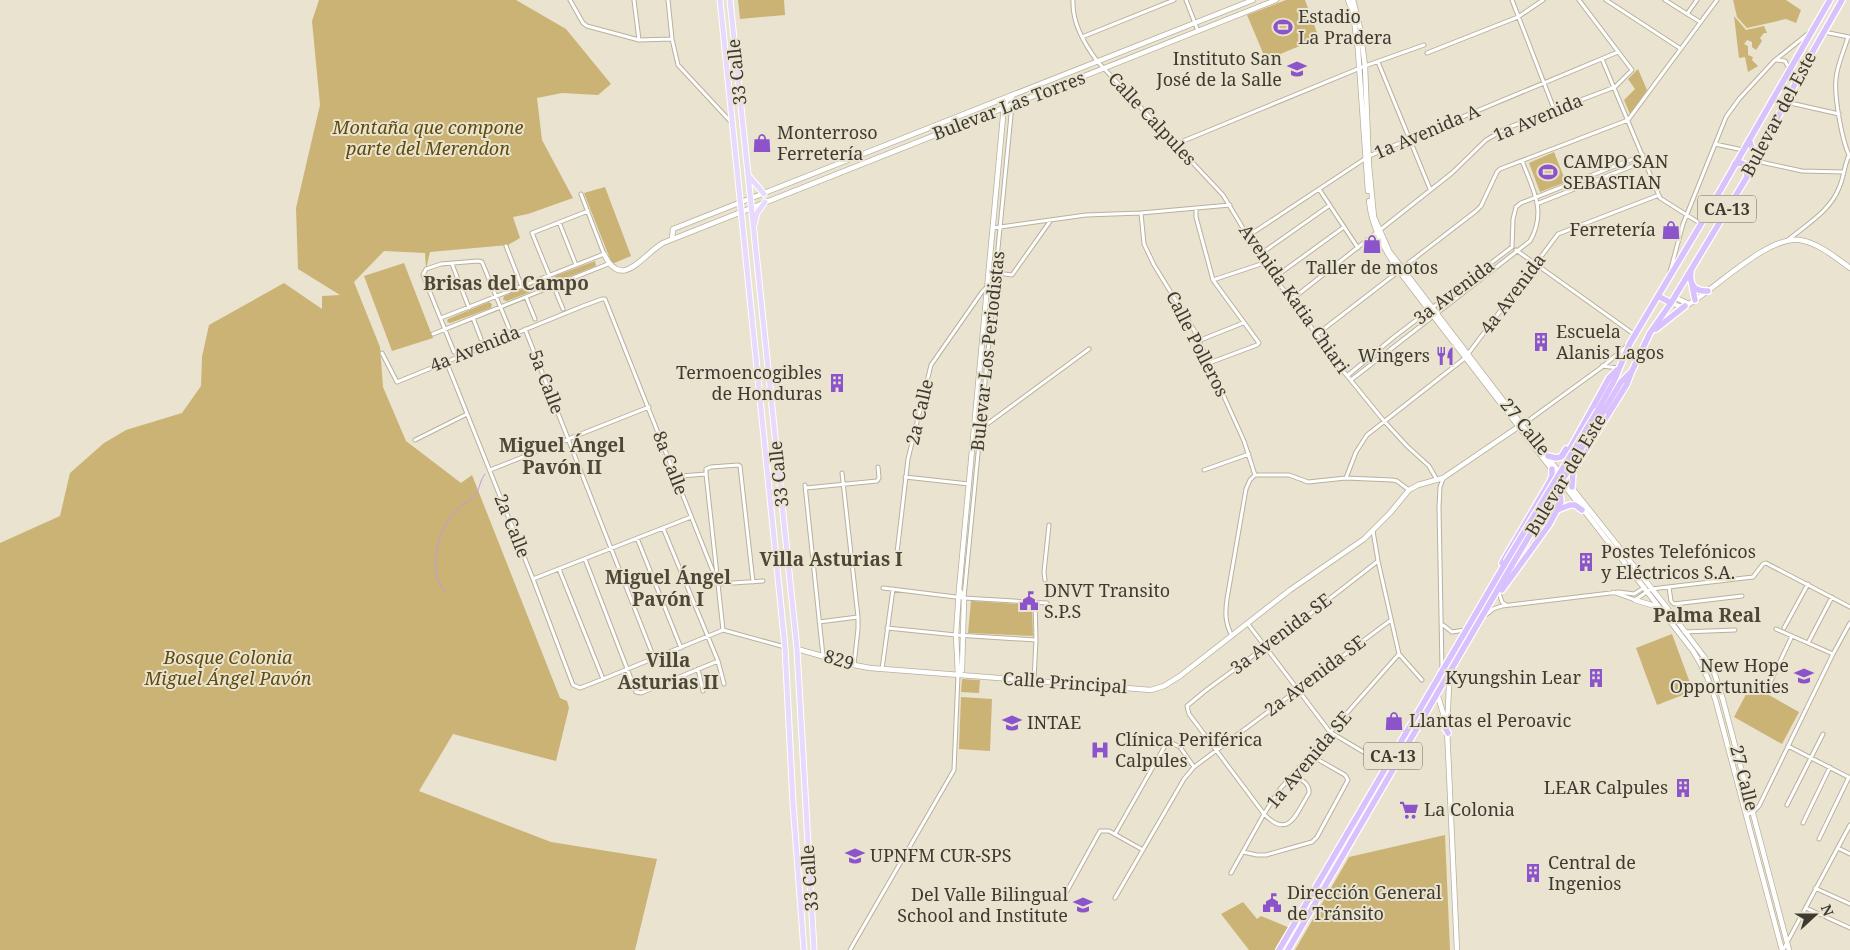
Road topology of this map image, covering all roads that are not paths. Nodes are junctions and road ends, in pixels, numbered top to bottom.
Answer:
1 (570, 0) edge
2 (634, 0) edge
3 (668, 0) edge
4 (720, 0) edge
5 (730, 0) edge
6 (1073, 0) edge
7 (1174, 0) edge
8 (1186, 0) edge
9 (1253, 0) edge
10 (1276, 0) edge
11 (1348, 0) edge
12 (1353, 0) edge
13 (1512, 0) edge
14 (1542, 0) edge
15 (1579, 0) edge
16 (1606, 0) edge
17 (1665, 0) edge
18 (1697, 0) edge
19 (1717, 0) edge
20 (1830, 0) edge
21 (1842, 0) edge
22 (1687, 14) junction
23 (1518, 17) junction
24 (1700, 22) junction
25 (1195, 23) junction
26 (1198, 31) junction
27 (1823, 32) junction
28 (1810, 33) junction
29 (1082, 36) junction
30 (1849, 37) edge
31 (672, 39) junction
32 (639, 40) junction
33 (1424, 45) dead end
34 (1681, 49) junction
35 (1427, 52) dead end
36 (1618, 52) junction
37 (1602, 59) junction
38 (1097, 61) junction
39 (1774, 61) junction
40 (1378, 62) junction
41 (1365, 66) junction
42 (1104, 68) junction
43 (1359, 69) junction
44 (1790, 71) junction
45 (1063, 75) junction
46 (1544, 83) junction
47 (1065, 84) junction
48 (1615, 87) junction
49 (1022, 91) junction
50 (1786, 102) junction
51 (1012, 105) junction
52 (1004, 108) junction
53 (1554, 109) junction
54 (1839, 114) junction
55 (1628, 120) junction
56 (733, 124) junction
57 (1410, 139) junction
58 (1749, 140) junction
59 (1844, 140) junction
60 (1850, 140) edge
61 (1176, 144) junction
62 (1715, 144) junction
63 (1763, 147) junction
64 (1743, 150) junction
65 (1643, 155) junction
66 (1849, 156) edge
67 (1367, 157) junction
68 (1522, 161) junction
69 (1645, 161) junction
70 (1756, 161) junction
71 (1735, 164) junction
72 (1843, 172) junction
73 (747, 173) junction
74 (1747, 177) junction
75 (1319, 189) junction
76 (1430, 189) junction
77 (581, 194) dead end
78 (764, 194) junction
79 (1659, 195) junction
80 (1536, 198) junction
81 (750, 200) junction
82 (766, 202) junction
83 (741, 203) junction
84 (1538, 203) junction
85 (1230, 205) junction
86 (1330, 205) junction
87 (751, 208) junction
88 (1196, 208) junction
89 (588, 211) junction
90 (742, 211) junction
91 (1141, 213) junction
92 (1688, 214) junction
93 (1052, 219) junction
94 (559, 222) junction
95 (1701, 224) junction
96 (1344, 227) junction
97 (993, 228) junction
98 (1000, 228) junction
99 (1378, 232) junction
100 (754, 233) junction
101 (1248, 236) junction
102 (672, 239) junction
103 (1788, 240) junction
104 (1677, 244) junction
105 (506, 246) dead end
106 (1512, 247) junction
107 (1687, 247) junction
108 (1358, 248) junction
109 (1516, 251) junction
110 (604, 254) junction
111 (1259, 254) junction
112 (1264, 263) junction
113 (452, 264) junction
114 (608, 264) junction
115 (1537, 264) junction
116 (576, 265) junction
117 (1692, 266) junction
118 (1850, 268) edge
119 (1400, 270) junction
120 (989, 272) junction
121 (996, 273) junction
122 (549, 276) junction
123 (1275, 277) junction
124 (1669, 278) junction
125 (1213, 280) junction
126 (1692, 285) junction
127 (553, 286) junction
128 (988, 286) junction
129 (522, 287) junction
130 (1708, 291) junction
131 (1658, 296) junction
132 (496, 297) junction
133 (526, 297) junction
134 (605, 299) joint
135 (1291, 300) junction
136 (1673, 300) junction
137 (1695, 300) junction
138 (1687, 305) junction
139 (501, 307) junction
140 (469, 308) junction
141 (563, 309) dead end
142 (1433, 312) junction
143 (441, 318) junction
144 (473, 318) junction
145 (534, 319) dead end
146 (1243, 323) junction
147 (509, 328) dead end
148 (445, 329) junction
149 (525, 329) junction
150 (1650, 333) junction
151 (433, 334) dead end
152 (1316, 335) junction
153 (1636, 335) junction
154 (481, 339) dead end
155 (1198, 341) junction
156 (1630, 343) junction
157 (1089, 349) dead end
158 (454, 352) dead end
159 (382, 354) dead end
160 (1466, 356) junction
161 (446, 361) junction
162 (1208, 363) junction
163 (1602, 367) junction
164 (1618, 368) junction
165 (1632, 371) junction
166 (1347, 376) junction
167 (1350, 380) junction
168 (649, 407) junction
169 (1600, 411) junction
170 (467, 414) junction
171 (1384, 421) junction
172 (1520, 426) junction
173 (981, 430) junction
174 (974, 431) junction
175 (1577, 436) junction
176 (568, 439) junction
177 (415, 440) dead end
178 (1249, 454) junction
179 (1548, 456) junction
180 (1578, 462) junction
181 (878, 467) dead end
182 (1552, 469) junction
183 (490, 470) junction
184 (1204, 470) dead end
185 (842, 473) dead end
186 (706, 474) junction
187 (1255, 475) junction
188 (681, 476) dead end
189 (906, 478) junction
190 (1346, 478) junction
191 (1444, 478) junction
192 (1437, 480) junction
193 (969, 484) junction
194 (843, 485) junction
195 (1572, 487) junction
196 (1409, 490) junction
197 (1541, 496) junction
198 (1582, 510) junction
199 (691, 517) junction
200 (1049, 526) dead end
201 (663, 528) junction
202 (1373, 531) junction
203 (637, 538) junction
204 (1535, 542) junction
205 (611, 548) junction
206 (898, 554) dead end
207 (585, 559) junction
208 (1378, 561) junction
209 (559, 569) junction
210 (533, 579) junction
211 (1045, 580) dead end
212 (763, 581) dead end
213 (753, 582) junction
214 (718, 584) junction
215 (1808, 584) junction
216 (1669, 587) junction
217 (882, 588) dead end
218 (893, 589) junction
219 (1647, 589) junction
220 (1613, 592) junction
221 (1500, 594) junction
222 (1742, 596) dead end
223 (962, 597) junction
224 (1832, 597) junction
225 (1636, 600) junction
226 (1035, 602) junction
227 (1047, 603) dead end
228 (1507, 606) junction
229 (1850, 607) edge
230 (1660, 608) junction
231 (1476, 611) junction
232 (1487, 614) junction
233 (858, 617) junction
234 (1391, 620) junction
235 (819, 622) junction
236 (1479, 622) junction
237 (1850, 623) edge
238 (1248, 624) junction
239 (1442, 624) junction
240 (887, 628) junction
241 (1784, 628) dead end
242 (1776, 629) dead end
243 (724, 630) junction
244 (1465, 630) junction
245 (1736, 630) dead end
246 (1678, 632) junction
247 (1685, 632) junction
248 (959, 635) junction
249 (1232, 636) junction
250 (1792, 636) junction
251 (707, 637) junction
252 (1036, 640) junction
253 (1808, 643) junction
254 (1265, 646) junction
255 (785, 647) junction
256 (681, 648) junction
257 (797, 649) junction
258 (1399, 654) junction
259 (1833, 654) junction
260 (823, 656) junction
261 (654, 658) junction
262 (718, 661) junction
263 (854, 665) junction
264 (1454, 667) junction
265 (882, 668) junction
266 (698, 669) junction
267 (1712, 669) junction
268 (627, 670) junction
269 (1705, 670) junction
270 (1442, 671) junction
271 (958, 675) junction
272 (603, 680) junction
273 (1034, 680) junction
274 (1422, 680) dead end
275 (1434, 683) junction
276 (724, 684) dead end
277 (1718, 684) junction
278 (1712, 686) junction
279 (1298, 689) junction
280 (1766, 689) dead end
281 (702, 691) dead end
282 (1438, 694) junction
283 (1414, 720) junction
284 (1420, 723) junction
285 (1448, 730) junction
286 (1330, 732) junction
287 (1823, 734) dead end
288 (1788, 746) junction
289 (1216, 749) junction
290 (1310, 755) junction
291 (1811, 758) junction
292 (1397, 762) junction
293 (1388, 766) junction
294 (1194, 767) junction
295 (1830, 767) junction
296 (1293, 775) junction
297 (1849, 778) edge
298 (1787, 805) dead end
299 (1753, 812) junction
300 (1264, 814) junction
301 (1746, 815) junction
302 (1803, 823) dead end
303 (1850, 827) edge
304 (1115, 834) junction
305 (1819, 839) dead end
306 (1838, 848) junction
307 (1143, 850) junction
308 (1243, 852) junction
309 (1850, 854) edge
310 (1231, 874) dead end
311 (1815, 888) junction
312 (1067, 891) dead end
313 (1115, 898) dead end
314 (1850, 904) edge
315 (1806, 908) junction
316 (1850, 928) edge
317 (1787, 942) junction
318 (804, 950) edge
319 (814, 950) edge
320 (850, 950) edge
321 (1279, 950) edge
322 (1288, 950) edge
323 (1456, 950) edge
324 (1783, 950) edge
325 (1789, 950) edge

1 - 32 street
2 - 32 street
3 - 31 street
4 - 56 main road, 33 Calle
5 - 73 main road, 33 Calle
6 - 29 street, Calle Calpules
7 - 29 street
8 - 25 street
9 - 25 street, Bulevar Las Torres
10 - 26 street, Bulevar Las Torres
11 - 43 street, 27 Calle
12 - 41 street, 27 Calle
13 - 23 street
14 - 23 street
15 - 36 street
16 - 34 street
17 - 22 street
18 - 22 street
19 - 24 street
20 - 28 highway, Bulevar del Este / CA-13
21 - 27 highway, Bulevar del Este / CA-13
22 - 24 street
23 - 35 street
23 - 46 street
24 - 34 street
25 - 26 street
25 - 38 street, Bulevar Las Torres
26 - 42 street, Bulevar Las Torres
27 - 30 street
27 - 50 highway, Bulevar del Este / CA-13
28 - 39 street
28 - 44 highway, Bulevar del Este / CA-13
29 - 38 street, Calle Calpules
30 - 54 street
31 - 32 street
31 - 56 street
33 - 40 street
34 - 55 street
36 - 37 street, 1a Avenida A
36 - 48 street, 1a Avenida
37 - 46 street, 1a Avenida A
37 - 48 street
38 - 42 street, Calle Calpules
38 - 45 street, Bulevar Las Torres
39 - 44 street
39 - 62 street
40 - 41 street
40 - 57 street
41 - 43 street
41 - 67 street, 27 Calle
42 - 47 street, Bulevar Las Torres
42 - 61 street, Calle Calpules
43 - 61 street
43 - 67 street, 27 Calle
44 - 58 highway, Bulevar del Este / CA-13
45 - 47 street
45 - 49 street, Bulevar Las Torres
46 - 53 street
46 - 57 street, 1a Avenida A
47 - 51 street, Bulevar Las Torres
48 - 53 street, 1a Avenida
48 - 55 street
49 - 52 street
49 - 78 street, Bulevar Las Torres
50 - 54 street
50 - 63 highway, Bulevar del Este / CA-13
51 - 52 street, Bulevar Las Torres
51 - 98 street, Bulevar Los Periodistas
52 - 82 street, Bulevar Las Torres
52 - 97 street, Bulevar Los Periodistas
53 - 76 street, 1a Avenida
54 - 59 street
55 - 65 street
55 - 68 street
56 - 83 main road, 33 Calle
57 - 67 street, 1a Avenida A
57 - 76 street
58 - 63 highway
58 - 64 highway, Bulevar del Este / CA-13
59 - 60 street
59 - 66 street
61 - 85 street, Calle Calpules
62 - 64 street
62 - 92 street
63 - 70 highway, Bulevar del Este / CA-13
64 - 71 highway, Bulevar del Este / CA-13
65 - 69 street
65 - 80 street, 3a Avenida
66 - 72 street
67 - 75 street, 1a Avenida A
67 - 99 street, 27 Calle
68 - 80 street
68 - 119 street
69 - 79 street
69 - 84 street
70 - 72 street
70 - 74 highway, Bulevar del Este / CA-13
71 - 74 highway
71 - 95 highway, Bulevar del Este / CA-13
72 - 103 street
73 - 78 main road
73 - 81 main road, 33 Calle
74 - 117 highway, Bulevar del Este / CA-13
75 - 86 street
75 - 101 street, 1a Avenida A
76 - 99 street, 1a Avenida
77 - 89 street
78 - 81 street, Bulevar Las Torres
78 - 82 street
79 - 92 street
79 - 115 street, 4a Avenida
80 - 84 street, 3a Avenida
80 - 106 street, 3a Avenida
81 - 83 street, Bulevar Las Torres
81 - 87 main road, 33 Calle
82 - 87 street, Bulevar Las Torres
82 - 100 main road
83 - 90 main road, 33 Calle
83 - 102 street, Bulevar Las Torres
84 - 109 street, 3a Avenida
85 - 88 street, Avenida Katia Chiari
85 - 101 street, Avenida Katia Chiari
86 - 96 street
86 - 111 street
87 - 90 street, Bulevar Las Torres
87 - 100 main road, 33 Calle
88 - 91 street, Avenida Katia Chiari
88 - 125 street
89 - 94 street
89 - 110 street
90 - 102 street, Bulevar Las Torres
90 - 255 main road, 33 Calle
91 - 93 street, Avenida Katia Chiari
91 - 155 street, Calle Polleros
92 - 95 street
92 - 104 street
93 - 98 street, Avenida Katia Chiari
93 - 121 street
94 - 116 street
94 - 122 street
95 - 107 highway, Bulevar del Este / CA-13
96 - 108 street
96 - 123 street
97 - 98 street, Avenida Katia Chiari
97 - 120 street, Bulevar Los Periodistas
98 - 121 street, Bulevar Los Periodistas
99 - 108 street, 1a Avenida
99 - 119 street, 27 Calle
100 - 257 main road, 33 Calle
101 - 111 street, Avenida Katia Chiari
102 - 114 street
103 - 118 street
103 - 130 street
104 - 107 street
104 - 124 street
105 - 129 street
106 - 109 street
106 - 142 street, 3a Avenida
107 - 124 highway, Bulevar del Este / CA-13
108 - 135 street, 1a Avenida
109 - 115 street
109 - 142 street, 3a Avenida
110 - 114 street
110 - 116 street
111 - 112 street, Avenida Katia Chiari
112 - 123 street, Avenida Katia Chiari
112 - 125 street
113 - 132 street
113 - 140 street
113 - 143 street
114 - 127 street
115 - 153 street
115 - 160 street, 4a Avenida
116 - 122 street
117 - 126 highway
117 - 136 highway, Bulevar del Este / CA-13
119 - 142 street, 27 Calle
119 - 152 street
120 - 121 street
120 - 128 street, Bulevar Los Periodistas
121 - 173 street, Bulevar Los Periodistas
122 - 127 street
122 - 129 street
123 - 135 street, Avenida Katia Chiari
124 - 131 highway, Bulevar del Este / CA-13
125 - 146 street
126 - 130 highway
126 - 137 highway
127 - 133 street
127 - 141 street
128 - 174 street, Bulevar Los Periodistas
128 - 189 street, 2a Calle
129 - 132 street
130 - 137 street
131 - 136 highway
131 - 153 highway, Bulevar del Este / CA-13
132 - 139 street
132 - 140 street
133 - 139 street
133 - 145 street
134 - 149 street, 4a Avenida
134 - 168 street, 8a Calle
135 - 152 street, Avenida Katia Chiari
136 - 138 street
136 - 150 highway, Bulevar del Este / CA-13
137 - 138 street
138 - 150 highway
139 - 144 street
139 - 147 street
140 - 143 street
142 - 160 street, 27 Calle
142 - 166 street, 3a Avenida
142 - 167 street, 3a Avenida
143 - 148 street
144 - 148 street
144 - 154 street
146 - 155 street
146 - 162 street
148 - 151 street
148 - 158 street
149 - 161 street, 4a Avenida
149 - 176 street, 5a Calle
150 - 165 highway, Bulevar del Este / CA-13
152 - 166 street, Avenida Katia Chiari
153 - 156 highway, Bulevar del Este / CA-13
155 - 162 street, Calle Polleros
156 - 163 street
156 - 164 highway, Bulevar del Este / CA-13
157 - 173 street
159 - 161 street, 4a Avenida
160 - 171 street, 4a Avenida
160 - 172 street, 27 Calle
161 - 170 street, 2a Calle
162 - 178 street, Calle Polleros
163 - 164 street
163 - 172 street
164 - 169 highway, Bulevar del Este / CA-13
164 - 175 highway
165 - 169 highway, Bulevar del Este / CA-13
165 - 180 highway
166 - 167 street, Avenida Katia Chiari
167 - 171 street, Avenida Katia Chiari
168 - 176 street
168 - 199 street, 8a Calle
169 - 231 highway, Bulevar del Este / CA-13, bridge
169 - 236 highway, Bulevar del Este / CA-13, bridge
170 - 177 street
170 - 183 street, 2a Calle
171 - 190 street, 4a Avenida
171 - 192 street, Avenida Katia Chiari
172 - 179 street, 27 Calle
172 - 182 street, 27 Calle
172 - 191 street, Calle Principal
173 - 174 street
173 - 223 street, Bulevar Los Periodistas
174 - 193 street, Bulevar Los Periodistas
175 - 179 highway
175 - 180 highway
176 - 183 street
176 - 205 street, 5a Calle
178 - 184 street
178 - 187 street, Calle Polleros
179 - 195 street, 27 Calle
180 - 195 highway
181 - 194 street
182 - 197 highway
182 - 198 street, 27 Calle
183 - 210 street, 2a Calle
185 - 194 street
186 - 188 street
186 - 213 street
186 - 214 street
187 - 190 street
187 - 249 street
189 - 193 street
189 - 206 street, 2a Calle
190 - 196 street
191 - 192 street, Calle Principal
191 - 239 street
192 - 196 street, Calle Principal
193 - 223 street, Bulevar Los Periodistas
194 - 233 street
194 - 235 street
195 - 219 street, 27 Calle
196 - 202 street, Calle Principal
197 - 204 highway
197 - 231 highway
198 - 204 highway
198 - 219 street, 27 Calle
199 - 201 street
199 - 214 street, 8a Calle
200 - 211 street
201 - 203 street
201 - 251 street
202 - 208 street
202 - 238 street, Calle Principal
203 - 205 street
203 - 256 street
204 - 221 highway
205 - 207 street
205 - 261 street, 5a Calle
207 - 209 street
207 - 268 street
208 - 234 street
208 - 254 street, 3a Avenida SE
209 - 210 street
209 - 272 street
210 - 272 street, 2a Calle
212 - 213 street
213 - 214 street
214 - 243 street, 8a Calle
215 - 216 street
215 - 224 street
215 - 241 street
216 - 219 street
216 - 222 street
217 - 218 street
218 - 223 street
218 - 240 street
219 - 220 street
219 - 225 street
219 - 230 street, 27 Calle
219 - 247 street, 27 Calle
220 - 225 street
220 - 228 street
221 - 228 street
221 - 232 highway
223 - 226 street
223 - 248 street, Bulevar Los Periodistas
224 - 229 street
224 - 253 street
225 - 230 street
226 - 227 street
226 - 252 street
228 - 232 street
230 - 246 street, 27 Calle
231 - 244 highway, Bulevar del Este / CA-13
232 - 236 highway
233 - 235 street
233 - 263 street
234 - 258 street
234 - 279 street, 2a Avenida SE
235 - 260 street
236 - 264 highway, Bulevar del Este / CA-13
237 - 259 street
238 - 249 street, Calle Principal
238 - 254 street
239 - 244 street
239 - 270 street
240 - 248 street
240 - 265 street
242 - 250 street
243 - 251 street
243 - 255 street
244 - 270 highway, Bulevar del Este / CA-13
245 - 247 street
246 - 247 street
246 - 269 street, 27 Calle
247 - 267 street, 27 Calle
248 - 252 street
248 - 271 street, Bulevar Los Periodistas
249 - 273 street, Calle Principal
250 - 253 street
250 - 280 street
251 - 256 street
251 - 262 street
252 - 273 street
253 - 259 street
254 - 279 street
254 - 289 street, 3a Avenida SE
255 - 318 main road, 33 Calle
256 - 261 street
257 - 260 street, 829
257 - 319 main road, 33 Calle
258 - 274 street
258 - 286 street, 1a Avenida SE
259 - 288 street
260 - 263 street, 829
261 - 268 street
262 - 266 street
262 - 276 street
263 - 265 street, 829
264 - 282 highway, Bulevar del Este / CA-13
264 - 285 street
265 - 271 street, Calle Principal
266 - 268 street
266 - 281 street
267 - 269 street
267 - 277 street, 27 Calle
268 - 272 street
269 - 278 street, 27 Calle
270 - 275 highway, Bulevar del Este / CA-13
271 - 273 street, Calle Principal
271 - 320 street, Bulevar Los Periodistas
275 - 282 street
275 - 283 highway, Bulevar del Este / CA-13
277 - 278 street
277 - 299 street, 27 Calle
278 - 301 street, 27 Calle
279 - 286 street
279 - 289 street, 2a Avenida SE
282 - 284 highway, Bulevar del Este / CA-13
282 - 285 street
283 - 292 highway
283 - 293 highway, Bulevar del Este / CA-13
284 - 285 highway
284 - 292 highway, Bulevar del Este / CA-13
285 - 323 street
286 - 290 street, 1a Avenida SE
286 - 293 street
287 - 291 street
288 - 291 street
288 - 299 street
289 - 294 street, 2a Avenida SE
289 - 300 street
290 - 296 street, 1a Avenida SE
290 - 308 street
291 - 295 street
291 - 298 street
292 - 322 highway, Bulevar del Este / CA-13
293 - 321 highway, Bulevar del Este / CA-13
294 - 304 street
294 - 307 street, 2a Avenida SE
295 - 297 street
295 - 302 street
296 - 300 street, 1a Avenida SE
296 - 300 street
297 - 305 street
299 - 301 street
299 - 317 street, 27 Calle
300 - 308 street, 1a Avenida SE
301 - 324 street, 27 Calle
303 - 306 street
304 - 307 street
304 - 312 street
306 - 309 street
306 - 311 street
307 - 313 street, 2a Avenida SE
308 - 310 street, 1a Avenida SE
311 - 314 street
311 - 315 street
315 - 316 street
315 - 317 street
317 - 324 street
317 - 325 street, 27 Calle

